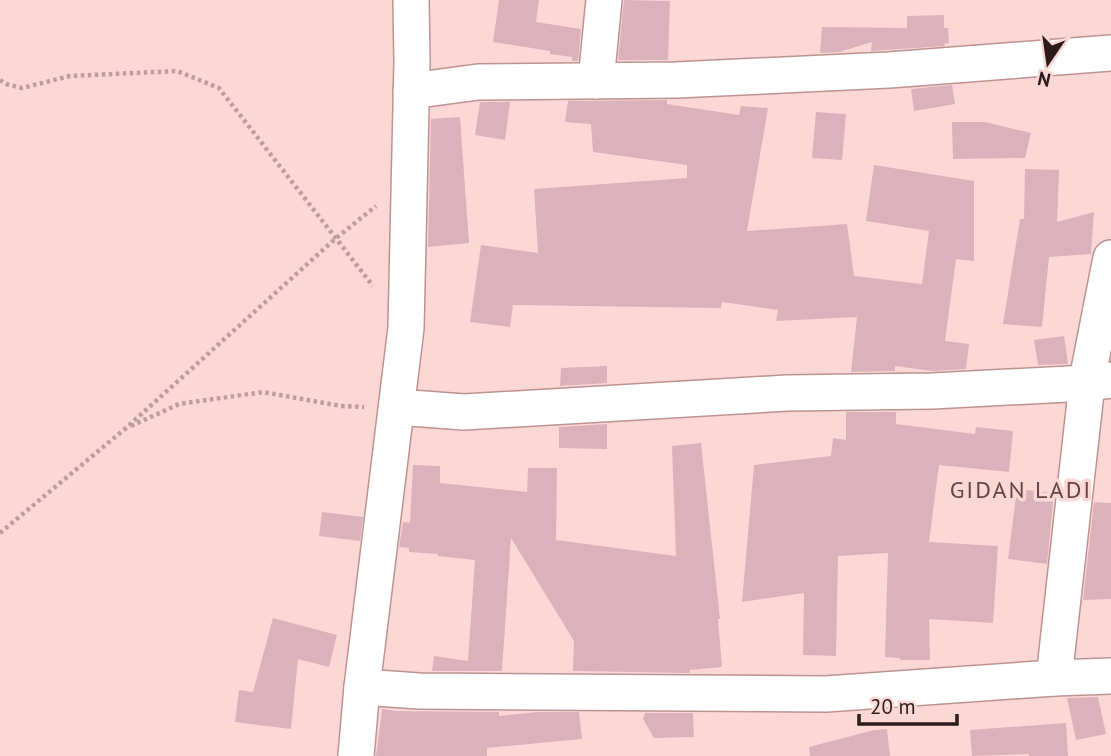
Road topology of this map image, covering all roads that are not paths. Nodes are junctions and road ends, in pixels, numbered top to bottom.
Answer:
1 (411, 0) edge
2 (604, 0) edge
3 (1111, 53) edge
4 (596, 81) junction
5 (411, 91) junction
6 (1111, 258) edge
7 (1099, 381) edge
8 (397, 407) junction
9 (1111, 676) edge
10 (1054, 678) junction
11 (362, 687) junction
12 (356, 756) edge

1 - 5 street
2 - 4 street
3 - 4 street
4 - 5 street
5 - 8 street
6 - 7 street
7 - 8 street
7 - 10 street
8 - 11 street
9 - 10 street
10 - 11 street
11 - 12 street

